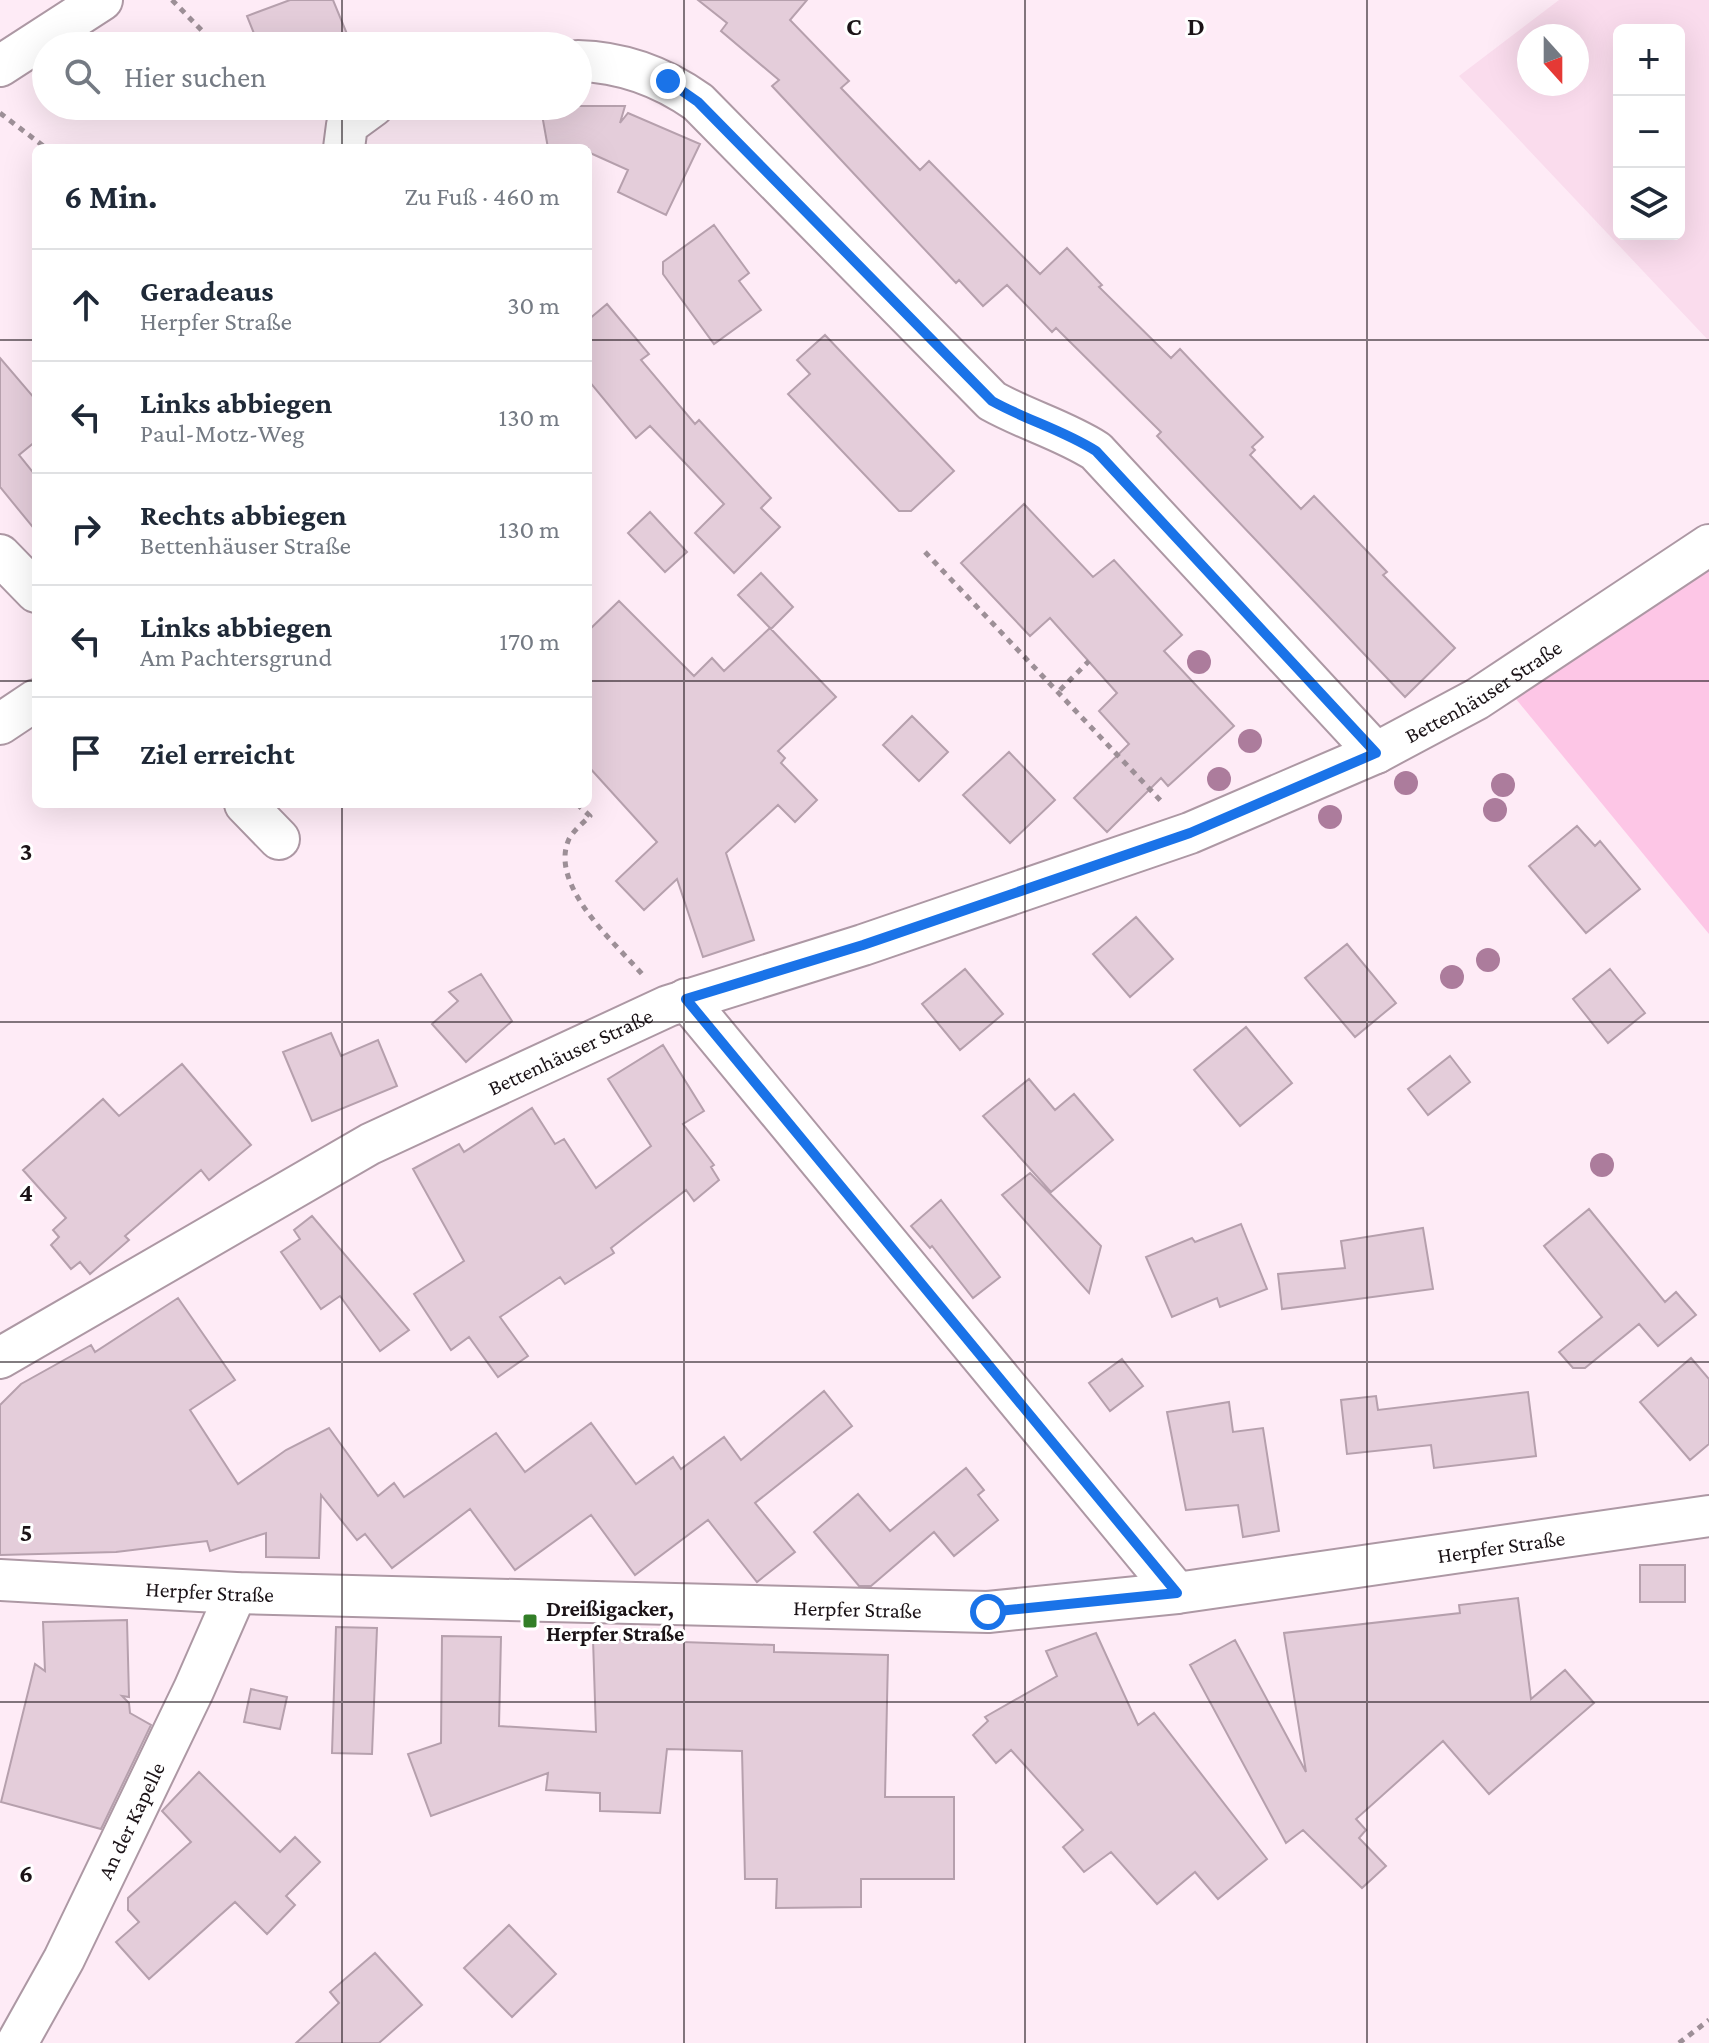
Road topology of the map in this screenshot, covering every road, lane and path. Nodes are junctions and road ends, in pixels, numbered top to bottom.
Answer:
1 (102, 0) edge
2 (172, 0) edge
3 (53, 32) edge
4 (203, 32) edge
5 (32, 45) edge
6 (592, 63) edge
7 (0, 66) edge
8 (0, 113) edge
9 (354, 120) edge
10 (41, 144) edge
11 (345, 144) edge
12 (925, 552) dead end
13 (1697, 553) edge
14 (0, 555) edge
15 (32, 588) edge
16 (1089, 661) dead end
17 (1060, 690) junction
18 (32, 703) edge
19 (0, 724) edge
20 (1376, 753) junction
21 (249, 808) edge
22 (581, 808) edge
23 (1190, 833) junction
24 (279, 839) dead end
25 (677, 1002) junction
26 (0, 1358) edge
27 (1701, 1528) edge
28 (0, 1580) edge
29 (236, 1593) junction
30 (1177, 1593) junction
31 (1709, 2020) edge
32 (17, 2043) edge
33 (1679, 2043) edge

1 - 3 street
2 - 4 path
5 - 7 street
6 - 20 street
8 - 10 path
9 - 11 street
12 - 17 path
13 - 20 street, Bettenhäuser Straße
14 - 15 street
16 - 17 path
17 - 23 path
18 - 19 street
20 - 23 street, Bettenhäuser Straße
21 - 24 street
22 - 25 path
23 - 25 street, Bettenhäuser Straße
25 - 26 street, Bettenhäuser Straße
25 - 30 street
27 - 30 street, Herpfer Straße
28 - 29 street, Herpfer Straße
29 - 30 street, Herpfer Straße
29 - 32 street, An der Kapelle
31 - 33 path

